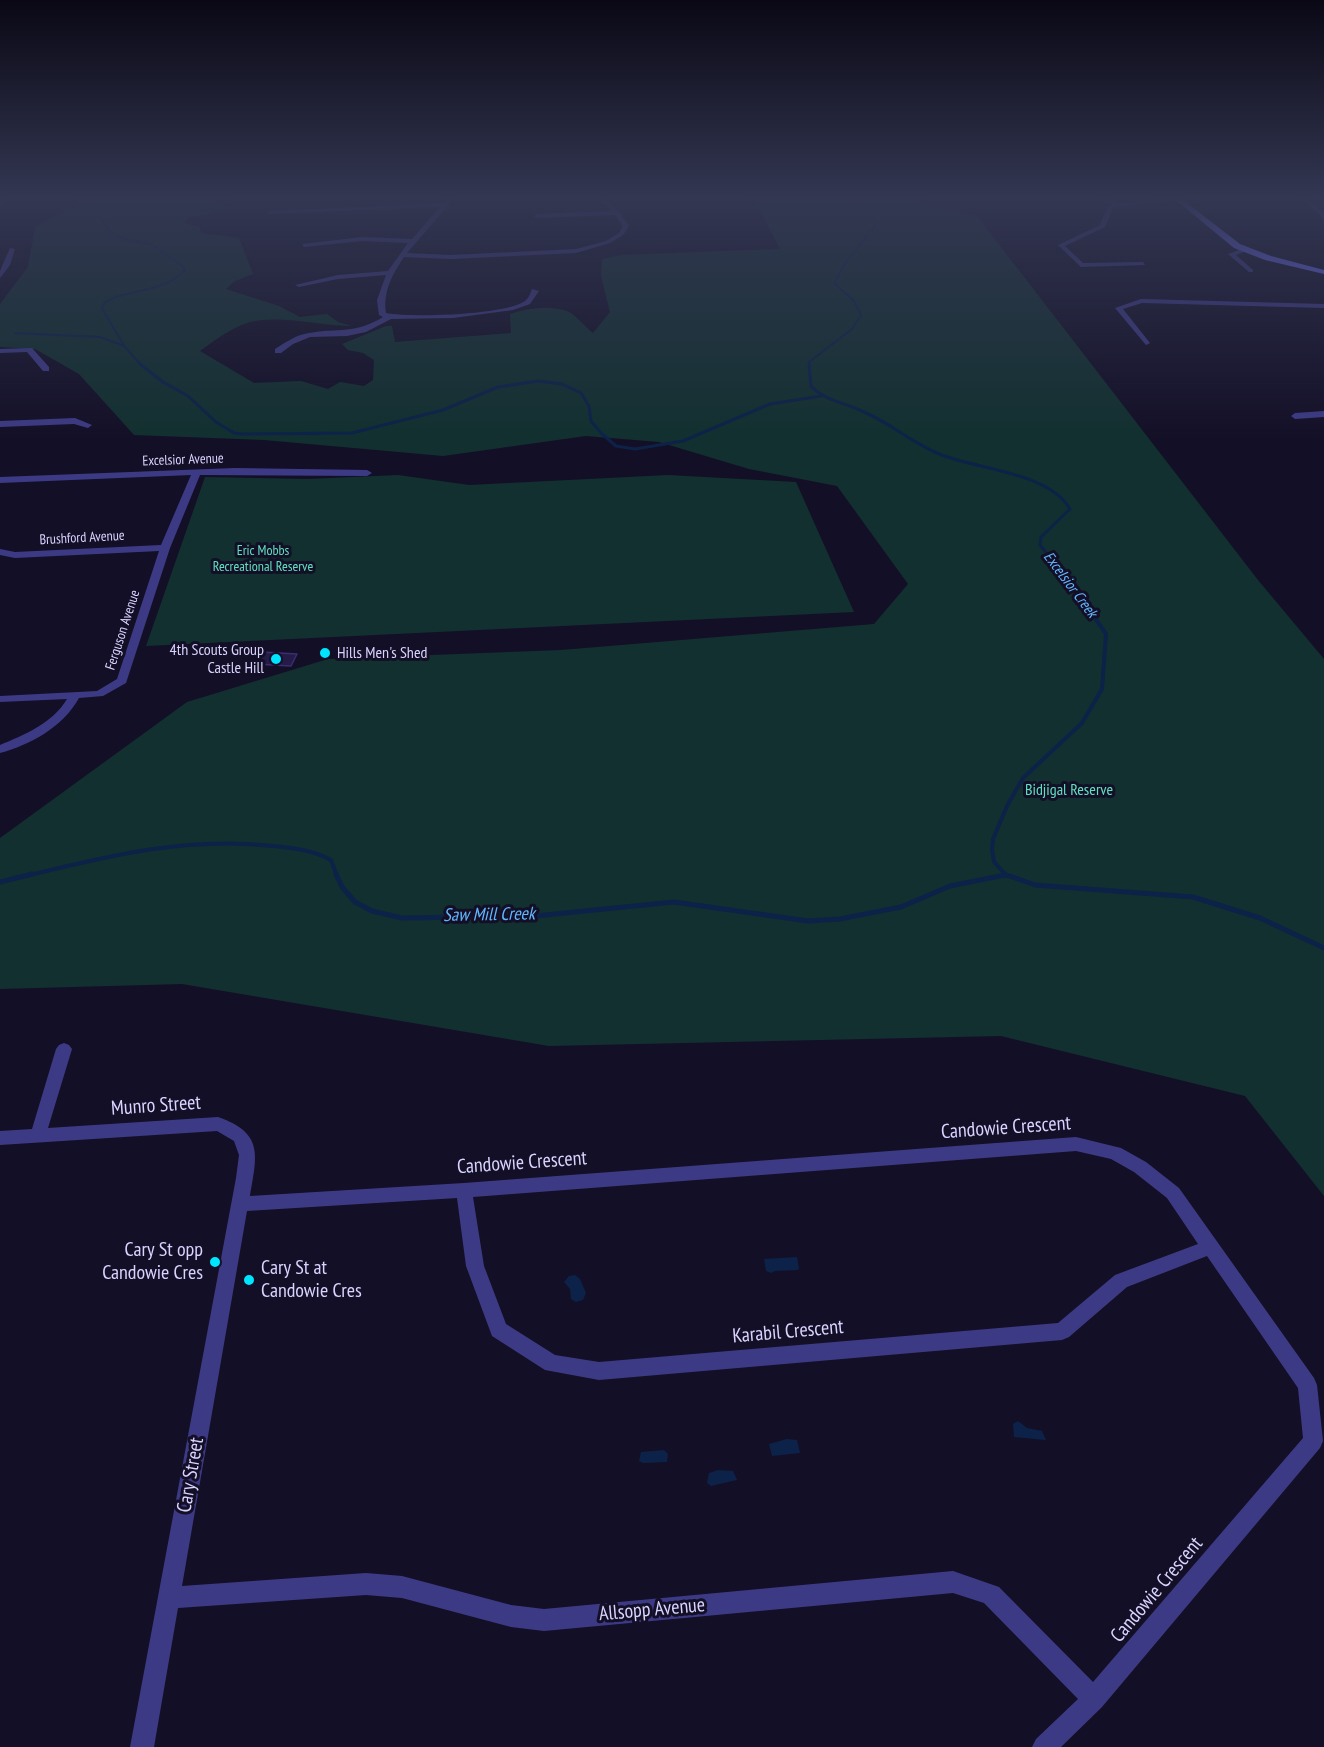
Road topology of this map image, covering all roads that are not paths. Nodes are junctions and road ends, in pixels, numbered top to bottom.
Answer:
1 (337, 278) edge
2 (387, 278) edge
3 (299, 285) dead end
4 (535, 291) dead end
5 (1324, 306) edge
6 (388, 317) junction
7 (1146, 344) dead end
8 (0, 351) edge
9 (278, 351) dead end
10 (46, 369) dead end
11 (1324, 414) edge
12 (1295, 416) dead end
13 (0, 424) edge
14 (88, 425) dead end
15 (197, 472) junction
16 (367, 473) dead end
17 (0, 480) edge
18 (165, 548) junction
19 (0, 552) edge
20 (75, 695) junction
21 (0, 699) edge
22 (0, 749) edge
23 (64, 1049) dead end
24 (38, 1135) junction
25 (0, 1138) edge
26 (465, 1190) junction
27 (240, 1204) junction
28 (1211, 1247) junction
29 (169, 1598) junction
30 (1094, 1699) junction
31 (142, 1747) edge
32 (1044, 1747) edge

1 - 3 street
2 - 6 street
4 - 6 street
5 - 7 street
6 - 9 street
8 - 10 street
11 - 12 street
13 - 14 street
15 - 16 street, Excelsior Avenue
15 - 17 street, Excelsior Avenue
15 - 18 street, Ferguson Avenue
18 - 19 street, Brushford Avenue
18 - 20 street, Ferguson Avenue
20 - 21 street, Ferguson Avenue
20 - 22 street
23 - 24 street
24 - 25 street, Munro Street
24 - 27 street, Munro Street
26 - 27 street, Candowie Crescent
26 - 28 street, Candowie Crescent
26 - 28 street, Karabil Crescent
27 - 29 street, Cary Street
28 - 30 street, Candowie Crescent
29 - 30 street, Allsopp Avenue
29 - 31 street, Cary Street
30 - 32 street, Candowie Crescent

